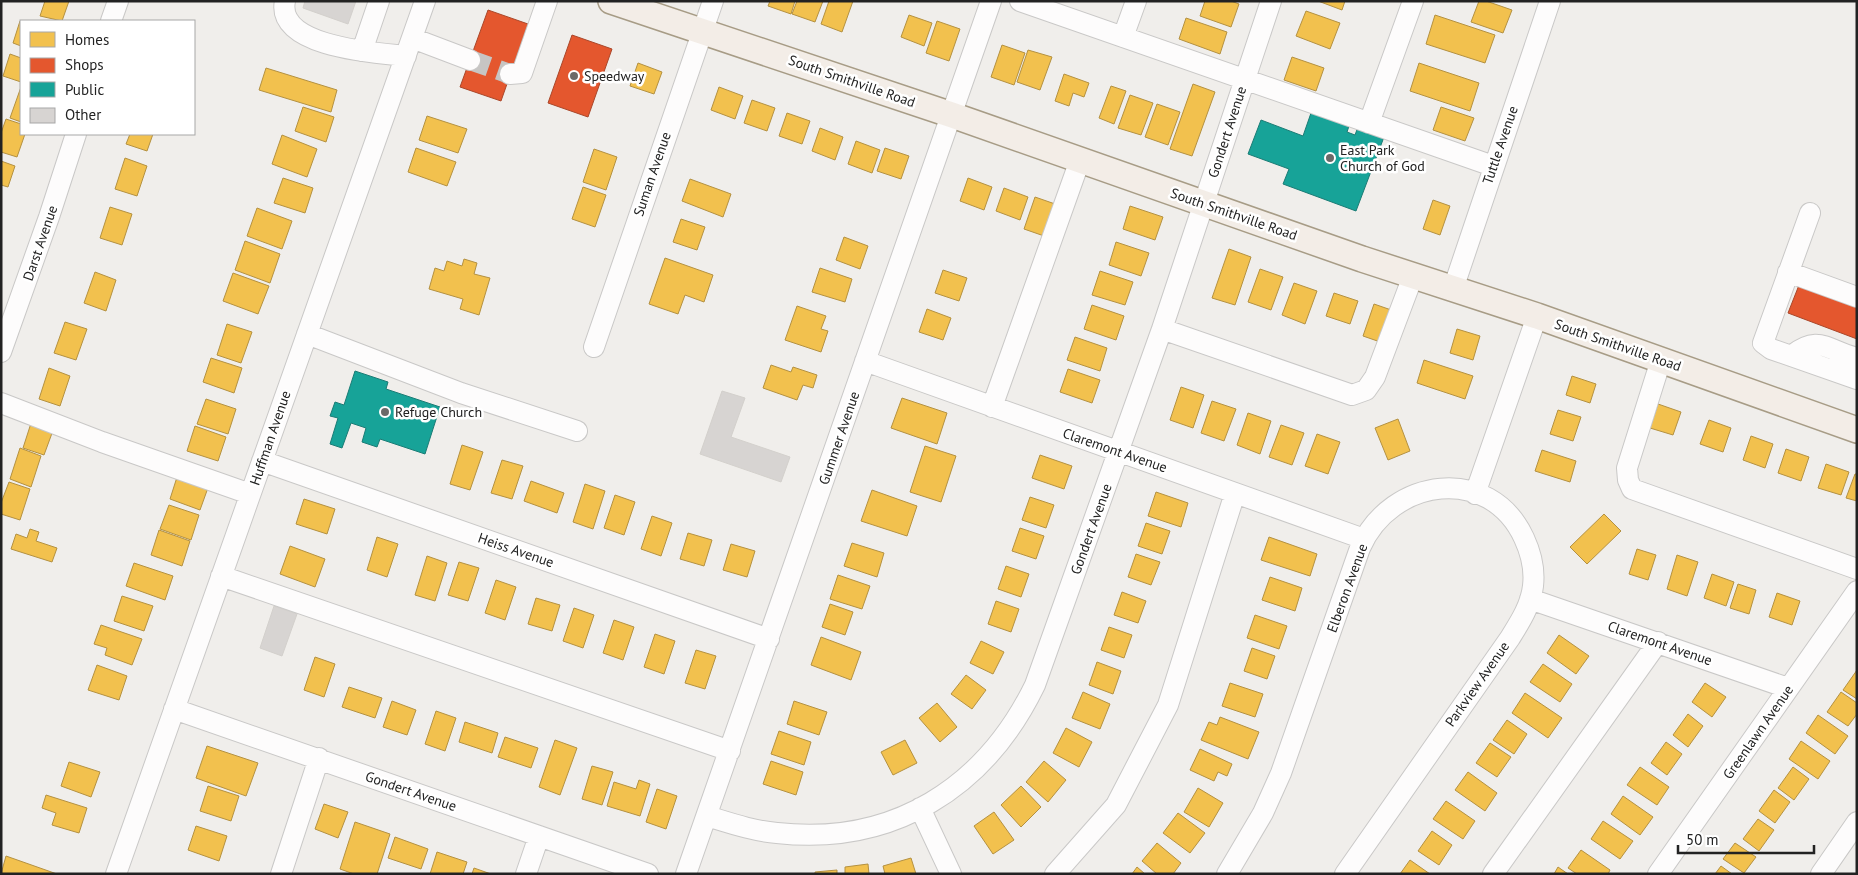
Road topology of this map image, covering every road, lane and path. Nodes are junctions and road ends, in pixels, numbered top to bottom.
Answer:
1 (118, 1) edge
2 (285, 1) edge
3 (379, 1) edge
4 (425, 1) edge
5 (547, 1) edge
6 (611, 1) edge
7 (713, 1) edge
8 (991, 1) edge
9 (1020, 1) edge
10 (1136, 1) edge
11 (1271, 1) edge
12 (1413, 1) edge
13 (1550, 1) edge
14 (111, 20) edge
15 (701, 30) junction
16 (1123, 37) junction
17 (409, 47) junction
18 (362, 51) junction
19 (470, 60) tunnel mouth
20 (510, 74) dead end
21 (1244, 80) junction
22 (952, 115) junction
23 (1369, 123) junction
24 (76, 135) edge
25 (1080, 160) junction
26 (1493, 166) junction
27 (1203, 203) junction
28 (1810, 213) dead end
29 (1788, 272) junction
30 (1413, 276) junction
31 (1453, 289) junction
32 (1857, 297) edge
33 (1537, 316) junction
34 (1162, 329) junction
35 (307, 334) junction
36 (594, 347) dead end
37 (1, 352) edge
38 (1791, 356) junction
39 (1857, 358) edge
40 (1661, 360) junction
41 (865, 361) junction
42 (1857, 379) edge
43 (1, 403) edge
44 (992, 407) junction
45 (1857, 430) edge
46 (577, 431) dead end
47 (1119, 452) junction
48 (262, 461) junction
49 (1235, 493) junction
50 (250, 494) junction
51 (1475, 494) junction
52 (1364, 539) junction
53 (1857, 570) edge
54 (221, 576) junction
55 (1857, 591) edge
56 (1530, 599) junction
57 (769, 639) junction
58 (1658, 642) junction
59 (1788, 688) junction
60 (174, 709) junction
61 (730, 751) junction
62 (319, 758) junction
63 (920, 808) junction
64 (707, 816) junction
65 (1857, 822) edge
66 (539, 836) junction
67 (116, 874) edge
68 (281, 874) edge
69 (526, 874) edge
70 (648, 874) edge
71 (686, 874) edge
72 (951, 874) edge
73 (1055, 874) edge
74 (1227, 874) edge
75 (1345, 874) edge
76 (1492, 874) edge
77 (1658, 874) edge
78 (1821, 874) edge

1 - 14 street
2 - 18 street
3 - 18 street
4 - 17 street, Huffman Avenue
5 - 20 street
6 - 15 main road, South Smithville Road
7 - 15 street, Suman Avenue
8 - 22 street, Gummer Avenue
9 - 16 street
10 - 16 street
11 - 21 street, Gondert Avenue
12 - 23 street
13 - 26 street, Tuttle Avenue
15 - 22 main road, South Smithville Road
15 - 36 street, Suman Avenue
16 - 21 street
17 - 18 street
17 - 19 street
17 - 35 street, Huffman Avenue
21 - 23 street
21 - 27 street, Gondert Avenue
22 - 25 main road, South Smithville Road
22 - 41 street, Gummer Avenue
23 - 26 street
24 - 37 street, Darst Avenue
25 - 27 main road, South Smithville Road
25 - 44 street
26 - 31 street, Tuttle Avenue
27 - 30 main road, South Smithville Road
27 - 34 street, Gondert Avenue
28 - 29 street
29 - 32 street
29 - 38 street
30 - 31 main road, South Smithville Road
30 - 34 street
31 - 33 main road, South Smithville Road
33 - 40 main road, South Smithville Road
33 - 51 street
34 - 47 street, Gondert Avenue
35 - 46 street
35 - 48 street, Huffman Avenue
38 - 39 street
38 - 42 street
40 - 45 main road, South Smithville Road
40 - 53 street
41 - 44 street, Claremont Avenue
41 - 57 street, Gummer Avenue
43 - 50 street
44 - 47 street, Claremont Avenue
47 - 49 street, Claremont Avenue
47 - 63 street, Gondert Avenue
48 - 50 street, Huffman Avenue
48 - 57 street, Heiss Avenue
49 - 52 street, Claremont Avenue
49 - 73 street
50 - 54 street, Huffman Avenue
51 - 52 street, Elberon Avenue
51 - 56 street, Parkview Avenue
52 - 74 street, Elberon Avenue
54 - 60 street, Huffman Avenue
54 - 61 street
55 - 59 street, Greenlawn Avenue
56 - 58 street, Claremont Avenue
56 - 75 street, Parkview Avenue
57 - 61 street, Gummer Avenue
58 - 59 street, Claremont Avenue
58 - 76 street
59 - 77 street, Greenlawn Avenue
60 - 62 street, Gondert Avenue
60 - 67 street, Huffman Avenue
61 - 64 street, Gummer Avenue
62 - 66 street, Gondert Avenue
62 - 68 street
63 - 64 street, Gondert Avenue
63 - 72 street
64 - 71 street, Gummer Avenue
65 - 78 street
66 - 69 street
66 - 70 street, Gondert Avenue

